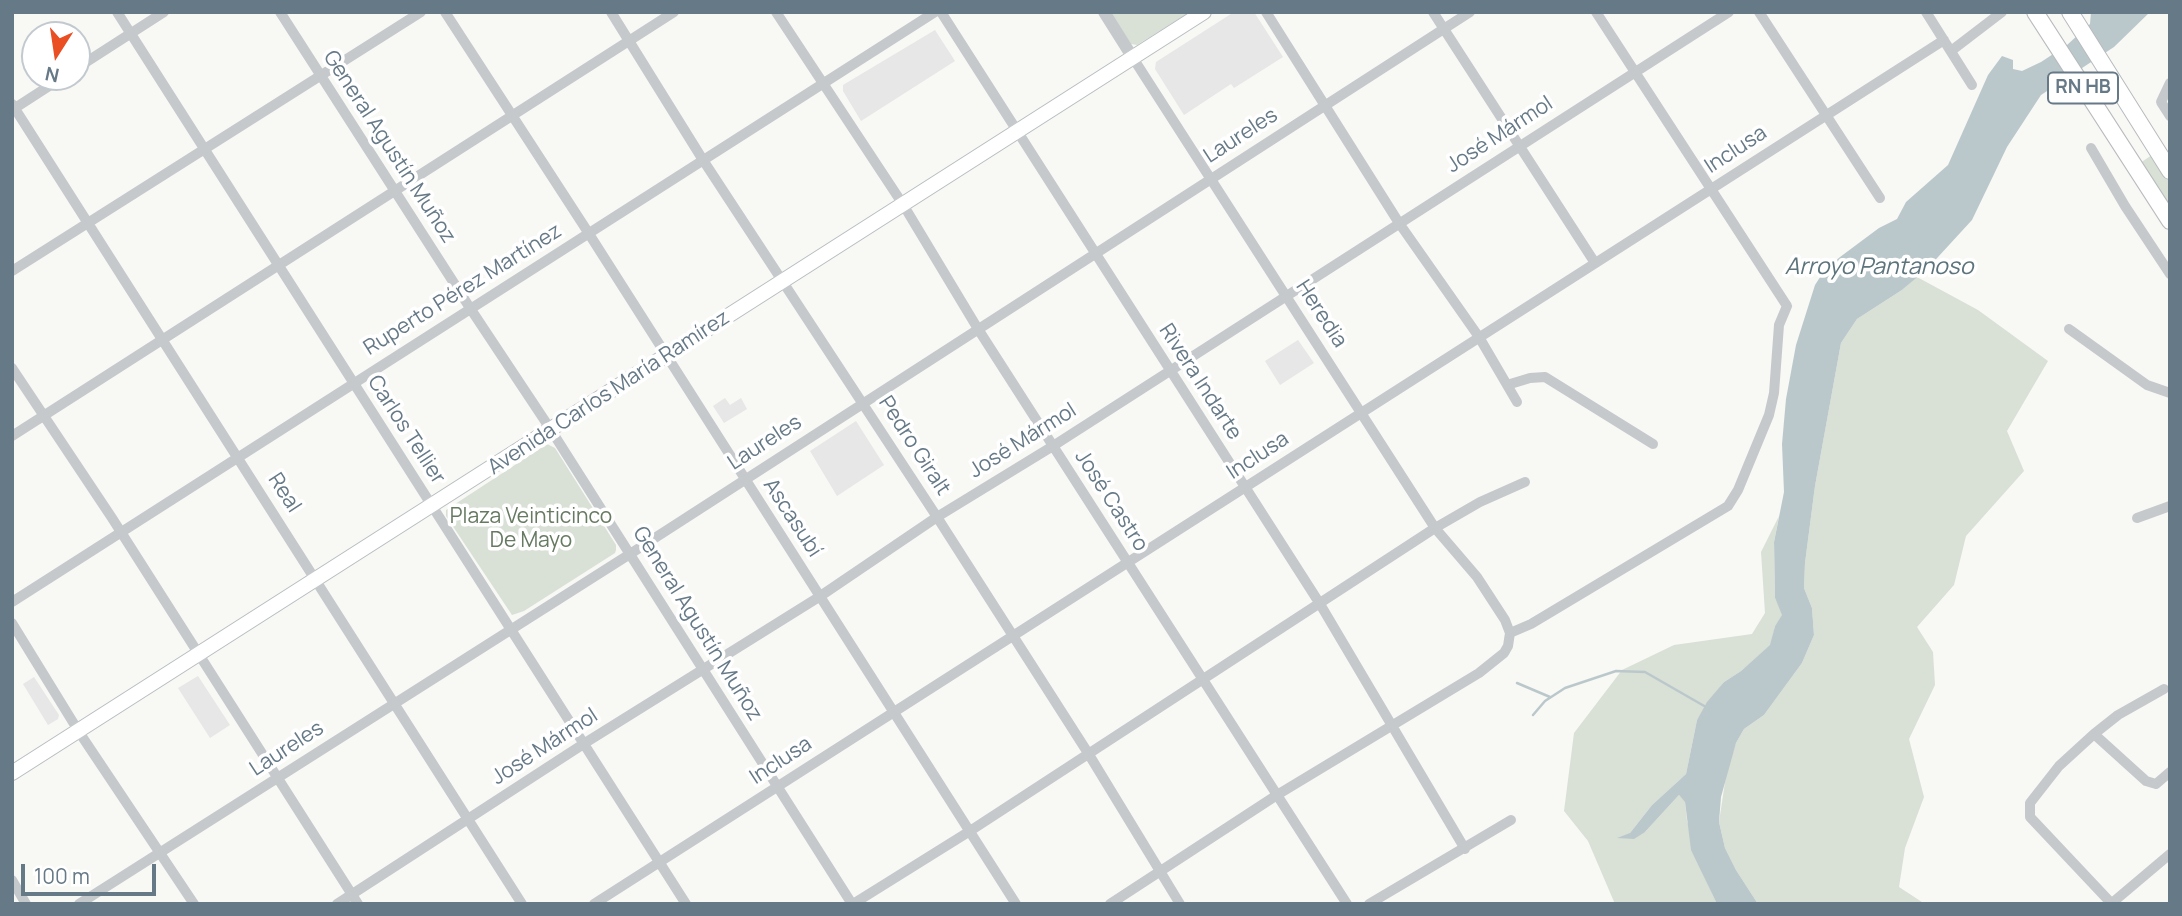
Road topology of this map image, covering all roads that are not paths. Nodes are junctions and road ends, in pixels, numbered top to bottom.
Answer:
1 (117, 12) edge
2 (164, 12) edge
3 (280, 12) edge
4 (421, 12) edge
5 (445, 12) edge
6 (611, 12) edge
7 (674, 12) edge
8 (776, 12) edge
9 (935, 12) edge
10 (941, 12) edge
11 (1104, 12) edge
12 (1204, 12) edge
13 (1266, 12) edge
14 (1433, 12) edge
15 (1470, 12) edge
16 (1595, 12) edge
17 (1729, 12) edge
18 (1759, 12) edge
19 (1926, 12) edge
20 (2002, 12) edge
21 (2035, 12) edge
22 (2070, 12) edge
23 (1443, 29) junction
24 (131, 34) junction
25 (1944, 40) junction
26 (630, 41) junction
27 (1951, 51) junction
28 (1133, 58) junction
29 (91, 59) edge
30 (1635, 74) junction
31 (320, 76) junction
32 (2170, 83) edge
33 (822, 84) junction
34 (1972, 85) dead end
35 (40, 91) edge
36 (1324, 105) junction
37 (13, 107) edge
38 (512, 116) junction
39 (1825, 116) junction
40 (2170, 116) edge
41 (1018, 131) junction
42 (1518, 145) junction
43 (2091, 148) dead end
44 (205, 150) junction
45 (703, 160) junction
46 (2170, 171) edge
47 (1212, 178) junction
48 (1710, 190) junction
49 (394, 192) junction
50 (1880, 198) dead end
51 (904, 206) junction
52 (2170, 221) edge
53 (88, 223) junction
54 (1399, 223) junction
55 (589, 233) junction
56 (1096, 253) junction
57 (1595, 263) junction
58 (278, 267) junction
59 (12, 271) edge
60 (2170, 274) edge
61 (783, 282) junction
62 (1286, 296) junction
63 (470, 308) junction
64 (978, 329) junction
65 (2069, 329) dead end
66 (1479, 337) junction
67 (163, 340) junction
68 (666, 356) junction
69 (12, 368) edge
70 (1168, 371) junction
71 (353, 383) junction
72 (1507, 385) junction
73 (2170, 393) edge
74 (1517, 402) dead end
75 (862, 404) junction
76 (1361, 413) junction
77 (44, 416) junction
78 (551, 430) junction
79 (12, 436) edge
80 (1653, 444) dead end
81 (1053, 446) junction
82 (237, 457) junction
83 (744, 479) junction
84 (1525, 482) dead end
85 (1245, 487) junction
86 (2170, 506) edge
87 (433, 507) junction
88 (937, 517) junction
89 (2137, 517) dead end
90 (1435, 528) junction
91 (122, 533) junction
92 (630, 554) junction
93 (1128, 562) junction
94 (317, 581) junction
95 (820, 597) junction
96 (12, 602) edge
97 (1320, 604) junction
98 (12, 623) edge
99 (510, 629) junction
100 (1510, 633) junction
101 (1013, 636) junction
102 (200, 656) junction
103 (703, 670) junction
104 (1203, 679) junction
105 (2164, 689) dead end
106 (394, 703) junction
107 (895, 711) junction
108 (1391, 726) junction
109 (79, 732) junction
110 (2094, 734) junction
111 (585, 743) junction
112 (1088, 753) junction
113 (2170, 772) edge
114 (12, 774) edge
115 (278, 779) junction
116 (777, 786) junction
117 (1277, 795) junction
118 (468, 820) junction
119 (1511, 820) dead end
120 (970, 831) junction
121 (1465, 849) junction
122 (160, 851) junction
123 (2170, 854) edge
124 (659, 862) junction
125 (1161, 872) junction
126 (12, 880) edge
127 (355, 899) edge
128 (2112, 903) edge
129 (26, 904) edge
130 (79, 904) edge
131 (194, 904) edge
132 (337, 904) edge
133 (522, 904) edge
134 (594, 904) edge
135 (686, 904) edge
136 (853, 904) edge
137 (1016, 904) edge
138 (1110, 904) edge
139 (1180, 904) edge
140 (1347, 904) edge
141 (1369, 904) edge

1 - 24 street, Carlos Tellier
2 - 24 street
3 - 31 street, General Agustín Muñoz
4 - 31 street
5 - 38 street, Ascasubí
6 - 26 street, Pedro Giralt
7 - 26 street
8 - 33 street, José Castro
9 - 33 street, Ruperto Pérez Martínez
10 - 41 street, Rivera Indarte
11 - 28 street, Heredia
12 - 28 main road, Avenida Carlos María Ramírez
13 - 36 street
14 - 23 street
15 - 23 street, Laureles
16 - 30 street
17 - 30 street, José Mármol
18 - 39 street
19 - 25 street
20 - 27 street
21 - 52 highway, RN HB
22 - 46 highway, RN HB
23 - 36 street, Laureles
23 - 42 street
24 - 29 street
24 - 44 street, Carlos Tellier
25 - 27 street
25 - 39 street, Inclusa
26 - 38 street
26 - 45 street, Pedro Giralt
27 - 34 street
28 - 41 main road, Avenida Carlos María Ramírez
28 - 47 street, Heredia
30 - 42 street, José Mármol
30 - 48 street
31 - 44 street
31 - 49 street, General Agustín Muñoz
32 - 40 street
33 - 45 street, Ruperto Pérez Martínez
33 - 51 street, José Castro
35 - 37 street
36 - 47 street, Laureles
36 - 54 street
37 - 53 street, Real
38 - 49 street
38 - 55 street, Ascasubí
39 - 48 street, Inclusa
39 - 50 street
41 - 51 main road, Avenida Carlos María Ramírez
41 - 56 street, Rivera Indarte
42 - 54 street, José Mármol
42 - 57 street
43 - 60 street
44 - 53 street
44 - 58 street, Carlos Tellier
45 - 55 street, Ruperto Pérez Martínez
45 - 61 street, Pedro Giralt
47 - 56 street, Laureles
47 - 62 street, Heredia
48 - 57 street, Inclusa
48 - 100 street
49 - 58 street
49 - 63 street, General Agustín Muñoz
51 - 61 main road, Avenida Carlos María Ramírez
51 - 64 street, José Castro
53 - 59 street
53 - 67 street, Real
54 - 62 street, José Mármol
54 - 66 street
55 - 63 street, Ruperto Pérez Martínez
55 - 68 street, Ascasubí
56 - 64 street, Laureles
56 - 70 street, Rivera Indarte
57 - 66 street, Inclusa
58 - 67 street
58 - 71 street, Carlos Tellier
61 - 68 main road, Avenida Carlos María Ramírez
61 - 75 street, Pedro Giralt
62 - 70 street, José Mármol
62 - 76 street, Heredia
63 - 71 street, Ruperto Pérez Martínez
63 - 78 street, General Agustín Muñoz
64 - 75 street, Laureles
64 - 81 street, José Castro
65 - 73 street
66 - 72 street
66 - 76 street, Inclusa
67 - 77 street
67 - 82 street, Real
68 - 78 main road, Avenida Carlos María Ramírez
68 - 83 street, Ascasubí
69 - 77 street
70 - 81 street, José Mármol
70 - 85 street, Rivera Indarte
71 - 82 street, Ruperto Pérez Martínez
71 - 87 street, Carlos Tellier
72 - 74 street
72 - 80 street
75 - 83 street, Laureles
75 - 88 street, Pedro Giralt
76 - 85 street, Inclusa
76 - 90 street, Heredia
77 - 79 street
77 - 91 street
78 - 87 main road, Avenida Carlos María Ramírez
78 - 92 street, General Agustín Muñoz
81 - 88 street, José Mármol
81 - 93 street, José Castro
82 - 91 street, Ruperto Pérez Martínez
82 - 94 street, Real
83 - 92 street, Laureles
83 - 95 street, Ascasubí
84 - 90 street
85 - 93 street, Inclusa
85 - 97 street, Rivera Indarte
86 - 89 street
87 - 94 main road, Avenida Carlos María Ramírez
87 - 99 street, Carlos Tellier
88 - 95 street, José Mármol
88 - 101 street, Pedro Giralt
90 - 97 street
90 - 100 street, Heredia
91 - 96 street, Ruperto Pérez Martínez
91 - 102 street
92 - 99 street, Laureles
92 - 103 street, General Agustín Muñoz
93 - 101 street, Inclusa
93 - 104 street, José Castro
94 - 102 main road, Avenida Carlos María Ramírez
94 - 106 street, Real
95 - 103 street, José Mármol
95 - 107 street, Ascasubí
97 - 104 street
97 - 108 street, Rivera Indarte
98 - 109 street
99 - 106 street, Laureles
99 - 111 street, Carlos Tellier
100 - 108 street
101 - 107 street, Inclusa
101 - 112 street, Pedro Giralt
102 - 109 main road, Avenida Carlos María Ramírez
102 - 115 street
103 - 111 street, José Mármol
103 - 116 street, General Agustín Muñoz
104 - 112 street
104 - 117 street, José Castro
105 - 110 street
106 - 115 street, Laureles
106 - 118 street, Real
107 - 116 street, Inclusa
107 - 120 street, Ascasubí
108 - 117 street
108 - 121 street, Rivera Indarte
109 - 114 main road, Avenida Carlos María Ramírez
109 - 122 street
110 - 113 street
110 - 128 street
111 - 118 street, José Mármol
111 - 124 street, Carlos Tellier
112 - 120 street
112 - 125 street, Pedro Giralt
115 - 122 street, Laureles
115 - 127 street
116 - 124 street, Inclusa
116 - 136 street, General Agustín Muñoz
117 - 125 street
117 - 140 street, José Castro
118 - 127 street, José Mármol
118 - 133 street, Real
119 - 121 street
120 - 136 street
120 - 137 street, Ascasubí
121 - 141 street
122 - 130 street, Laureles
122 - 131 street
123 - 128 street
124 - 134 street, Inclusa
124 - 135 street, Carlos Tellier
125 - 138 street
125 - 139 street, Pedro Giralt
126 - 129 street
127 - 132 street, José Mármol

